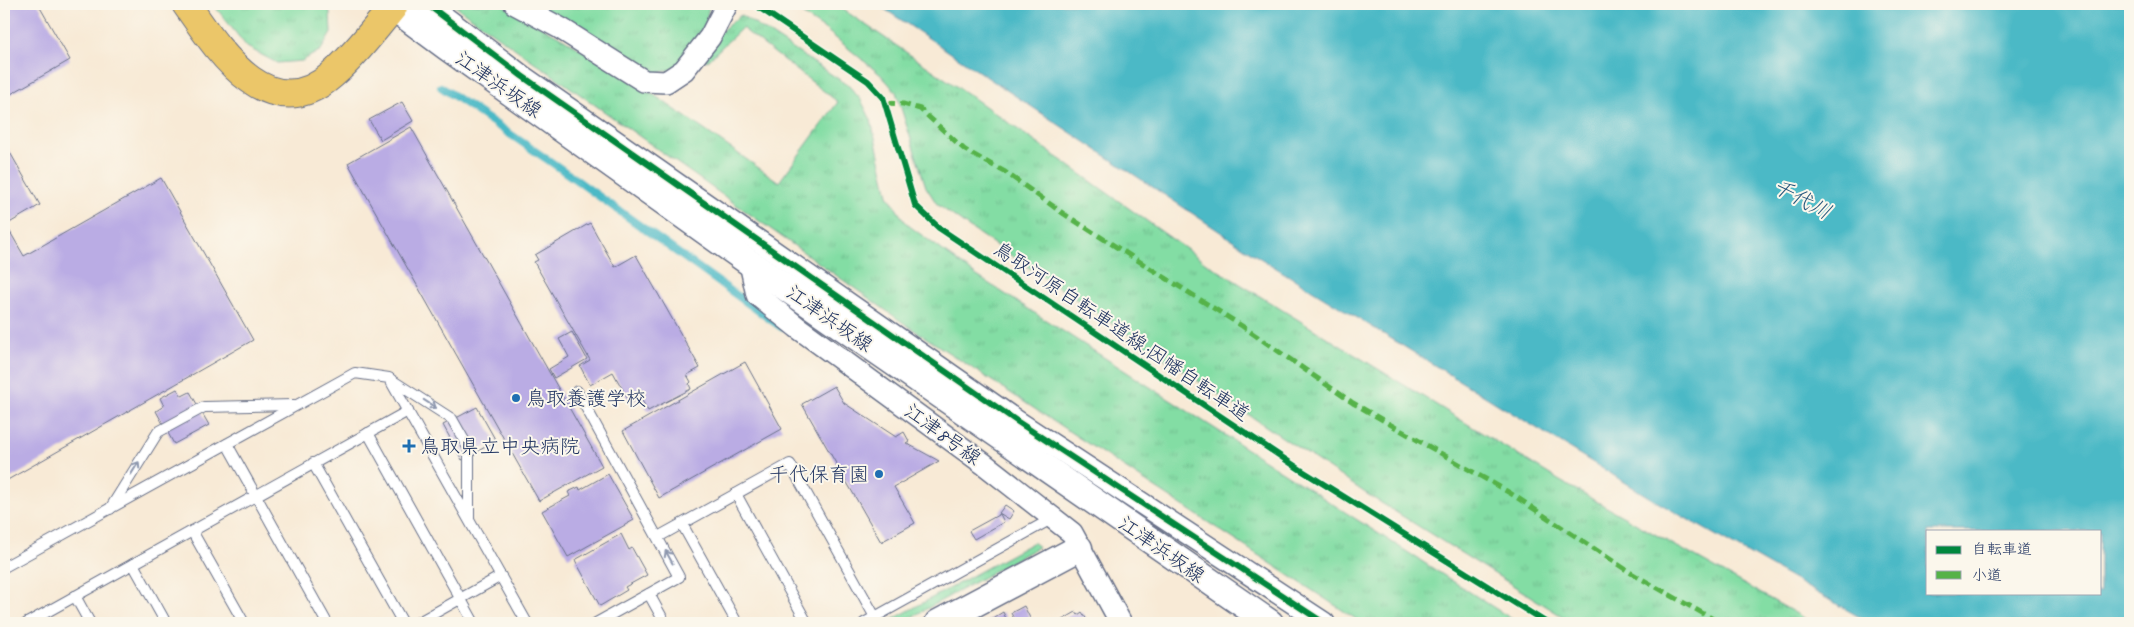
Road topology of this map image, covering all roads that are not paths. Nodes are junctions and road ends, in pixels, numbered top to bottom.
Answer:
1 (186, 4) edge
2 (427, 4) edge
3 (514, 4) edge
4 (728, 4) edge
5 (391, 5) edge
6 (750, 263) junction
7 (389, 378) junction
8 (577, 391) dead end
9 (297, 405) junction
10 (408, 411) junction
11 (368, 433) junction
12 (227, 444) junction
13 (313, 463) junction
14 (736, 494) junction
15 (256, 496) junction
16 (110, 510) junction
17 (1053, 518) junction
18 (469, 519) junction
19 (682, 524) junction
20 (192, 531) junction
21 (658, 537) junction
22 (1079, 548) junction
23 (133, 564) junction
24 (4, 567) edge
25 (501, 576) junction
26 (649, 594) junction
27 (75, 596) junction
28 (460, 599) junction
29 (875, 617) junction
30 (28, 623) edge
31 (90, 623) edge
32 (166, 623) edge
33 (244, 623) edge
34 (328, 623) edge
35 (403, 623) edge
36 (417, 623) edge
37 (474, 623) edge
38 (527, 623) edge
39 (596, 623) edge
40 (665, 623) edge
41 (737, 623) edge
42 (807, 623) edge
43 (864, 623) edge
44 (938, 623) edge
45 (1121, 623) edge
46 (1270, 623) edge
47 (1324, 623) edge

1 - 5 main road
2 - 47 street
3 - 4 street
5 - 6 street, 江津浜坂線
6 - 17 street, 江津8号線
6 - 46 street, 江津浜坂線
7 - 9 lane
7 - 10 lane
7 -> 18 lane
8 - 21 lane
9 - 12 lane
16 -> 9 lane
10 - 11 lane
10 - 18 lane
11 - 13 lane
11 - 28 lane
12 - 15 lane
12 - 16 lane
13 - 15 lane
13 - 35 lane
14 - 19 lane
14 - 29 lane
14 - 42 lane
15 - 20 lane
15 - 34 lane
16 - 24 lane
17 - 22 street, 江津8号線
17 - 29 lane
18 - 25 lane
19 - 21 lane
19 - 41 lane
20 - 23 lane
20 - 33 lane
26 -> 21 lane
22 - 44 street
22 - 45 street, 江津8号線
23 - 27 lane
23 - 32 lane
25 - 28 lane
25 - 38 lane
26 - 39 lane
26 - 40 lane
27 - 30 lane
27 - 31 lane
28 - 36 lane
28 - 37 lane
29 - 43 lane

